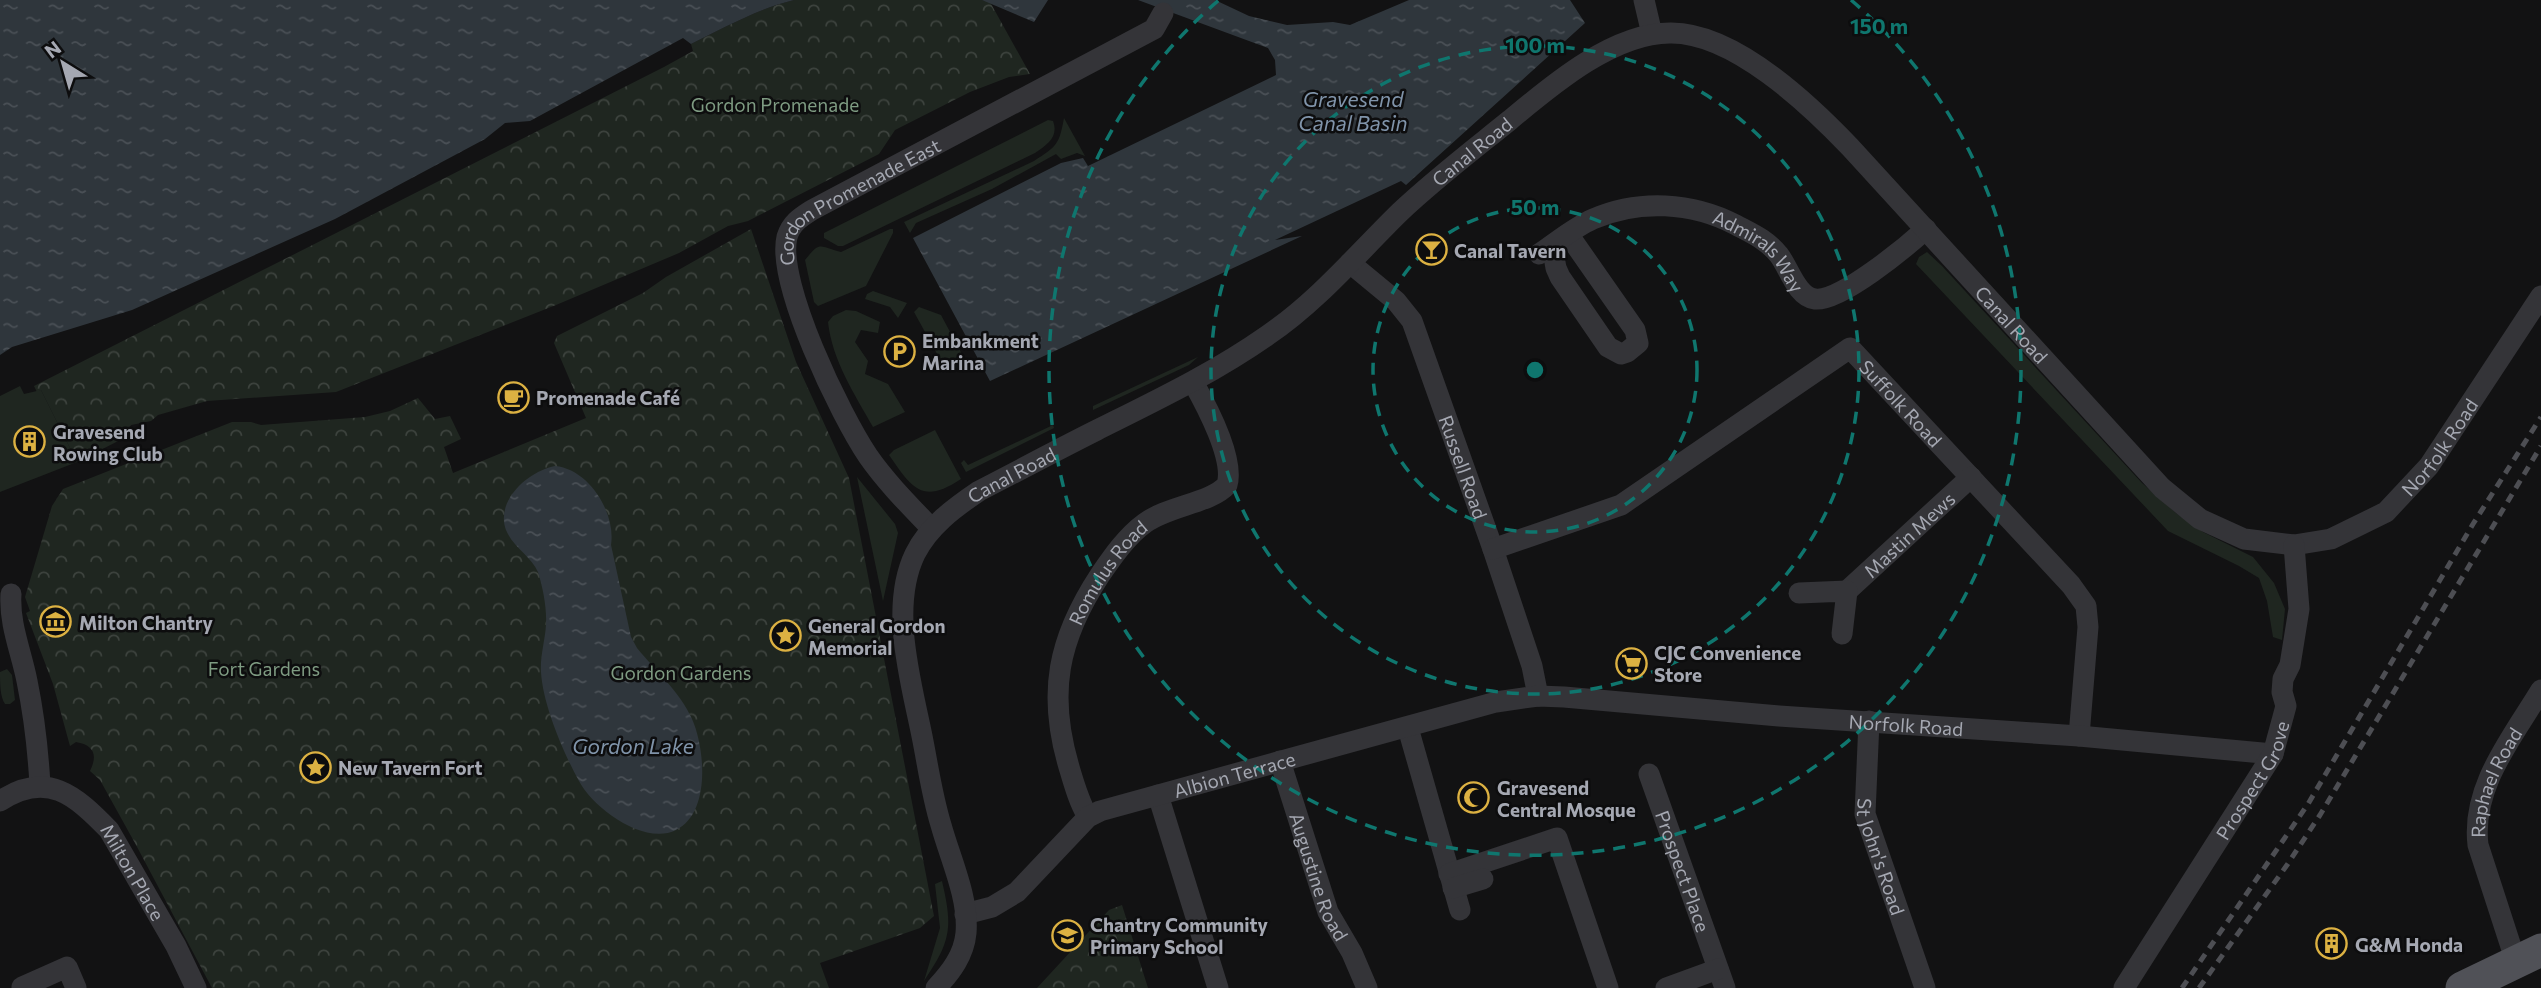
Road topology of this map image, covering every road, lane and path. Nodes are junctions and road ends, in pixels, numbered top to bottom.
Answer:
1 (1644, 0) edge
2 (1163, 13) dead end
3 (1652, 34) junction
4 (1926, 229) junction
5 (1553, 244) junction
6 (1350, 263) junction
7 (2541, 296) edge
8 (1193, 382) junction
9 (1971, 477) junction
10 (932, 529) junction
11 (2294, 545) junction
12 (1493, 549) junction
13 (1847, 591) junction
14 (1799, 593) dead end
15 (11, 594) dead end
16 (1842, 634) dead end
17 (2541, 690) edge
18 (1538, 696) junction
19 (1868, 721) junction
20 (1408, 728) junction
21 (2078, 736) junction
22 (2273, 754) junction
23 (1280, 761) junction
24 (1649, 774) dead end
25 (40, 785) junction
26 (1158, 795) junction
27 (0, 801) edge
28 (1088, 817) junction
29 (1483, 879) dead end
30 (1451, 881) junction
31 (1460, 910) dead end
32 (965, 914) junction
33 (2529, 956) edge
34 (1721, 978) edge
35 (22, 987) edge
36 (2466, 987) edge
37 (76, 988) edge
38 (196, 988) edge
39 (936, 988) edge
40 (1218, 988) edge
41 (1367, 988) edge
42 (1608, 988) edge
43 (1666, 988) edge
44 (1925, 988) edge
45 (2124, 988) edge

1 - 3 street
2 - 10 street, Gordon Promenade East
3 - 4 street, Canal Road
3 - 6 street, Canal Road
4 - 5 street, Admirals Way
4 - 11 street, Canal Road
5 - 5 street
6 - 8 street, Canal Road
6 - 12 street, Russell Road
7 - 11 street, Norfolk Road
8 - 10 street, Canal Road
8 - 28 street, Romulus Road
9 - 12 street, Suffolk Road
9 - 13 street, Mastin Mews
9 - 21 street, Suffolk Road
10 - 32 street, Canal Road
11 - 22 street, Prospect Grove
12 - 18 street, Russell Road
13 - 14 street
13 - 16 street
15 - 25 street
17 - 33 street, Raphael Road
18 - 19 street, Norfolk Road
18 - 20 street, Albion Terrace
19 - 21 street, Norfolk Road
19 - 44 street, St John's Road
20 - 23 street, Albion Terrace
20 - 30 street
21 - 22 street, Norfolk Road
22 - 45 street, Prospect Grove
23 - 26 street, Albion Terrace
23 - 41 street, Augustine Road
24 - 34 street, Prospect Place
25 - 27 street
25 - 38 street, Milton Place
26 - 28 street, Albion Terrace
26 - 40 street
28 - 32 street, Albion Terrace
29 - 30 street
30 - 31 street
30 - 42 street
32 - 39 street, Canal Road
33 - 36 main road
34 - 43 street, Prospect Place
35 - 37 street

